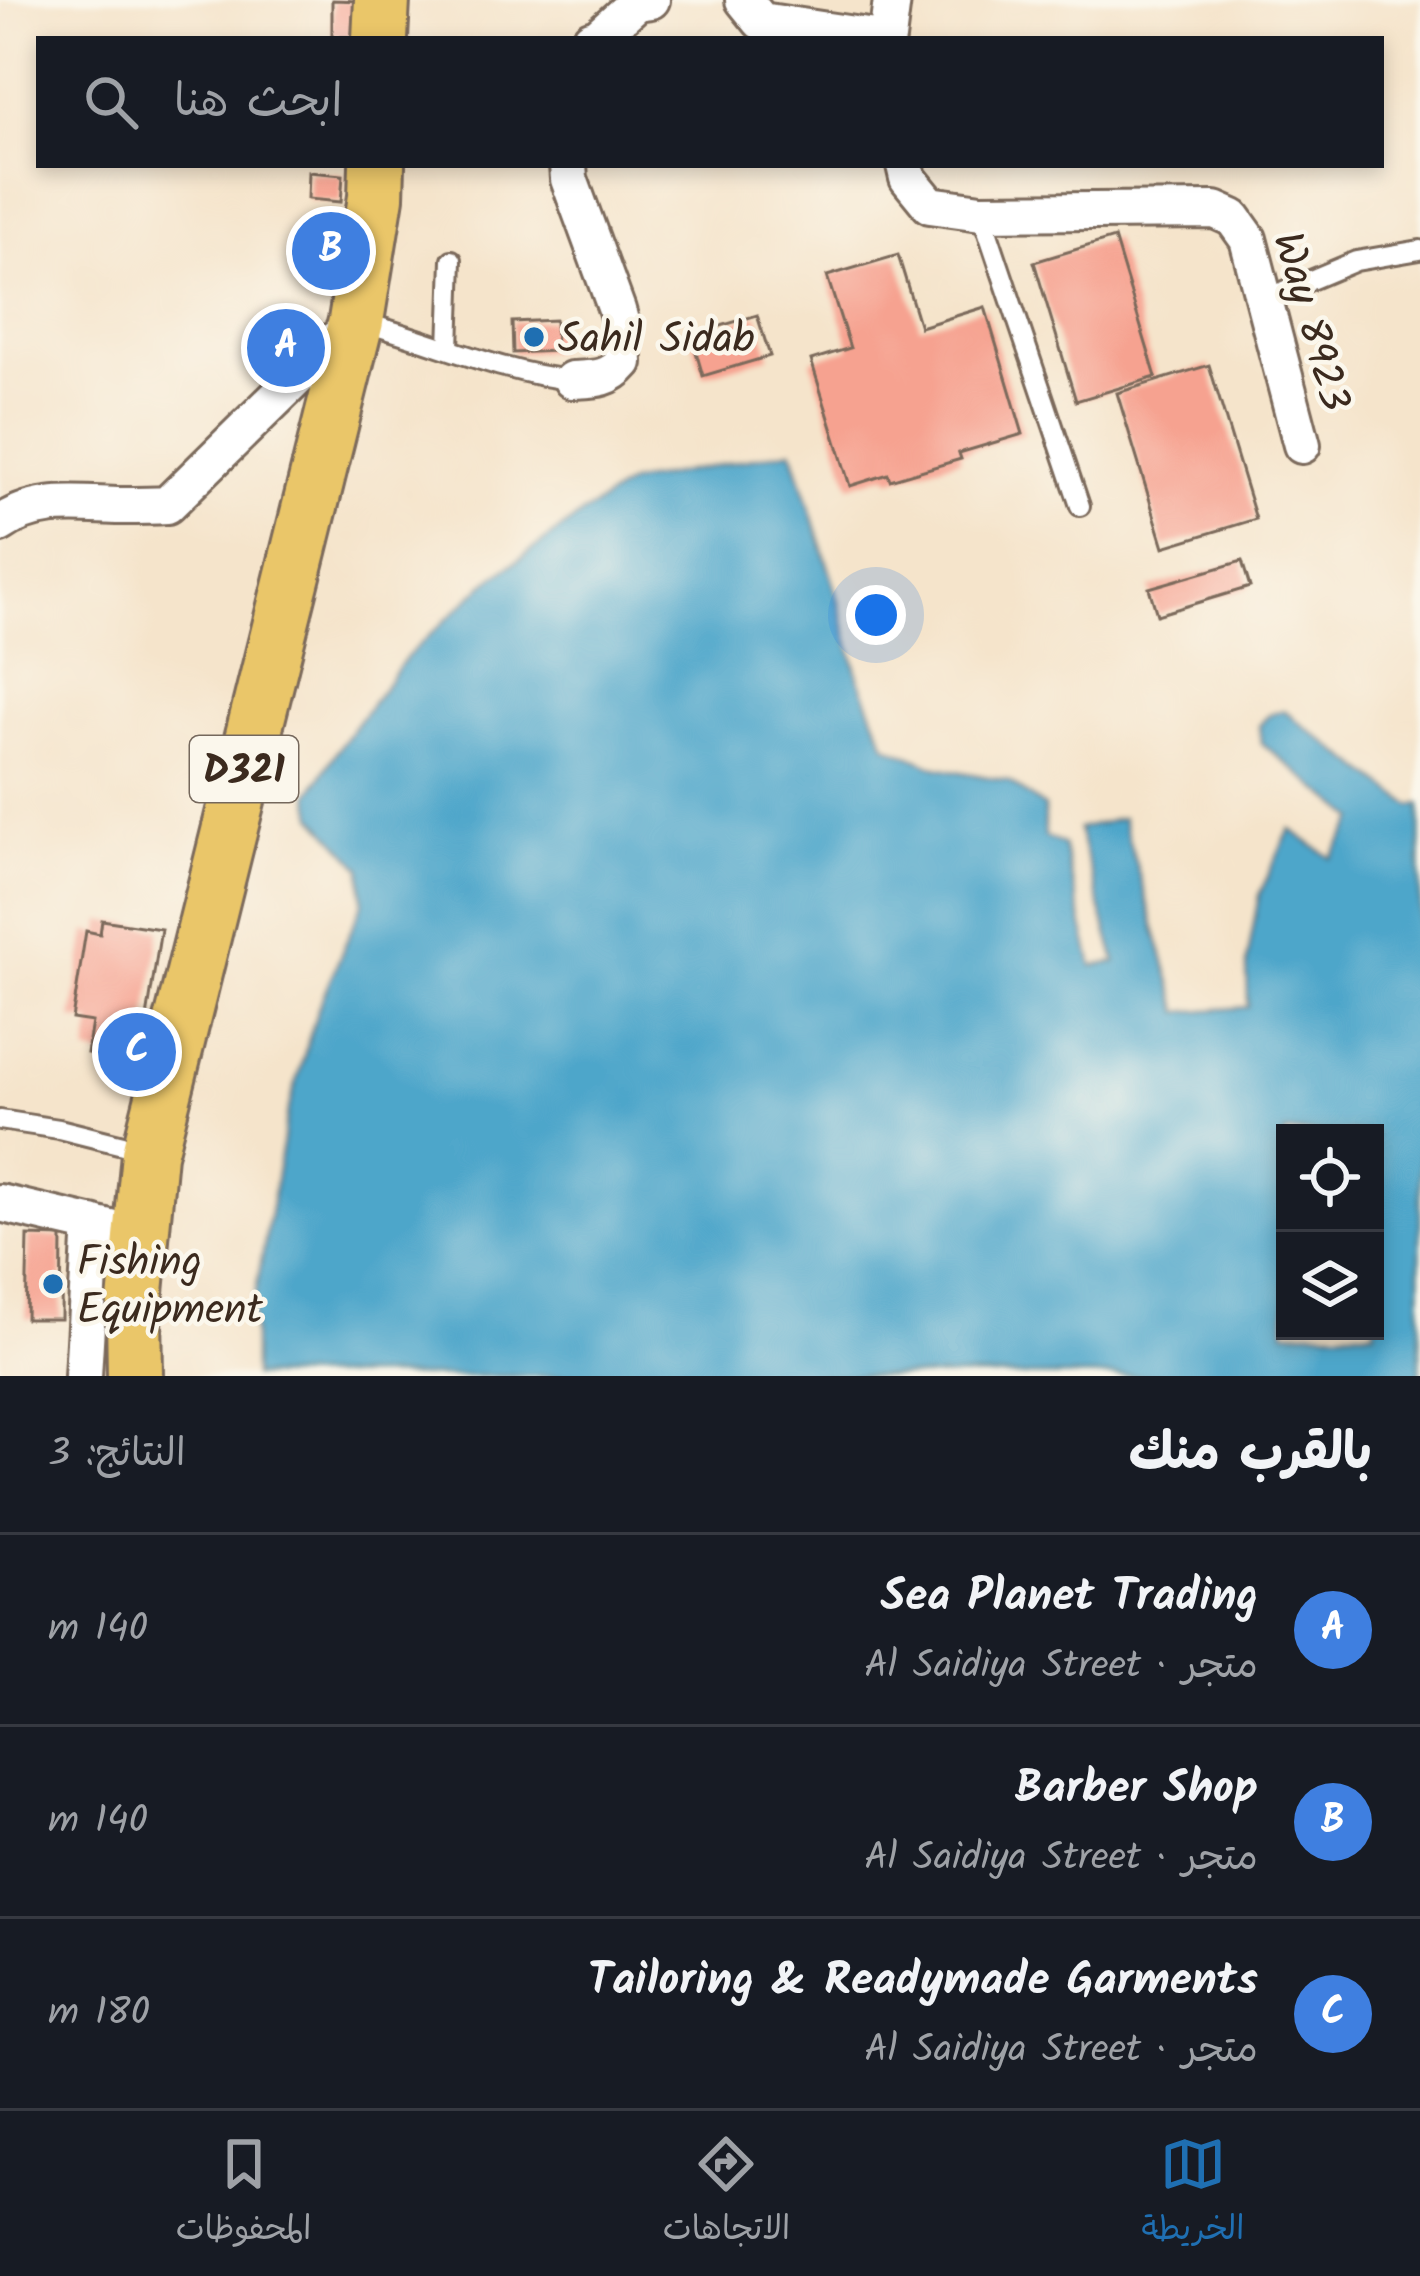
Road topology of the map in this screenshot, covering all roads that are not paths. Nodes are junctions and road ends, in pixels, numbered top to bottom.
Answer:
1 (382, 0) edge
2 (651, 0) edge
3 (743, 0) edge
4 (892, 0) edge
5 (380, 36) edge
6 (599, 36) edge
7 (863, 36) edge
8 (885, 36) edge
9 (377, 168) edge
10 (568, 168) edge
11 (906, 168) edge
12 (981, 212) junction
13 (1420, 250) edge
14 (452, 260) dead end
15 (1263, 300) junction
16 (356, 321) junction
17 (449, 348) junction
18 (572, 380) joint
19 (1302, 445) dead end
20 (1081, 506) dead end
21 (0, 524) edge
22 (0, 1120) edge
23 (123, 1145) dead end
24 (0, 1203) edge
25 (116, 1230) junction
26 (83, 1376) edge
27 (135, 1376) edge

1 - 5 main road
2 - 6 street
3 - 7 street
4 - 8 street
9 - 16 main road, D321
10 - 18 street
11 - 12 street, Way 8923
12 - 15 street, Way 8923
12 - 20 lane
13 - 15 lane
14 - 17 lane
15 - 19 street, Way 8923
16 - 17 lane
16 - 21 street
16 - 25 main road, D321
17 - 18 lane
22 - 23 lane
24 - 25 street
25 - 26 street
25 - 27 main road, D321

